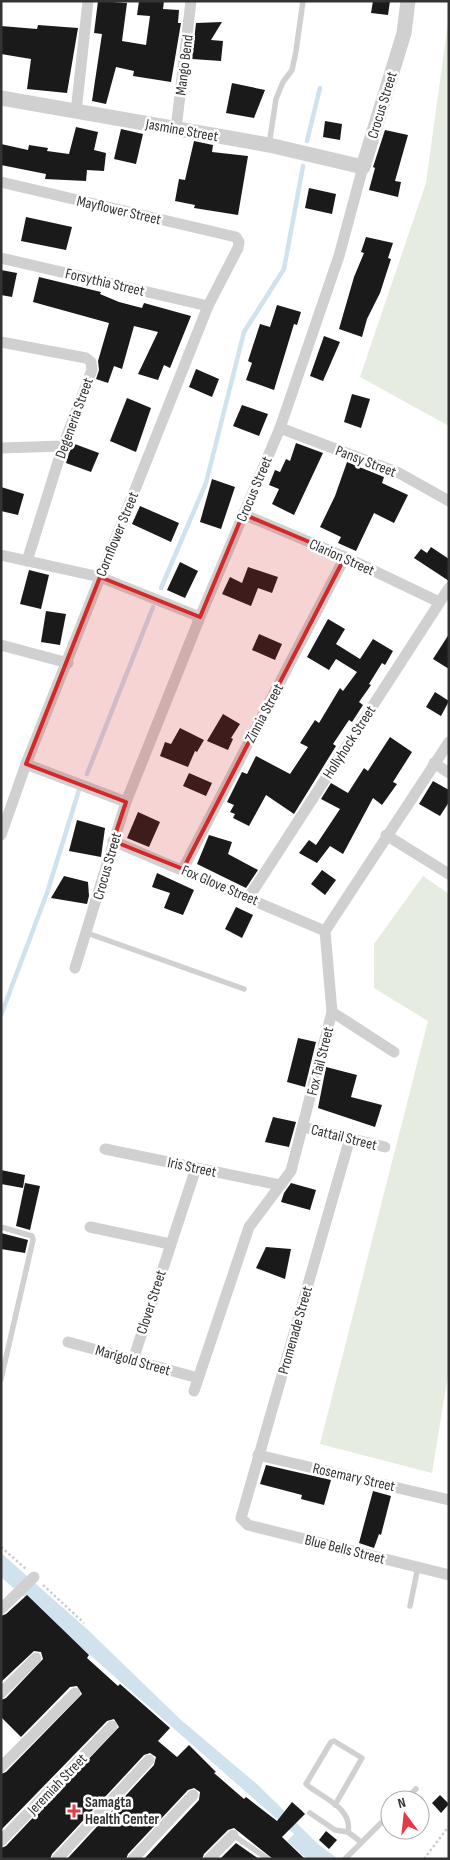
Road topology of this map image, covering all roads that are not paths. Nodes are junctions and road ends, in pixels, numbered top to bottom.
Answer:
1 (88, 1) edge
2 (191, 1) edge
3 (303, 1) edge
4 (408, 1) edge
5 (1, 98) edge
6 (76, 112) junction
7 (176, 129) junction
8 (269, 145) junction
9 (362, 167) junction
10 (1, 182) edge
11 (236, 237) joint
12 (1, 258) edge
13 (208, 306) junction
14 (1, 342) edge
15 (280, 428) junction
16 (63, 446) junction
17 (1, 448) edge
18 (449, 501) edge
19 (244, 514) junction
20 (1, 555) edge
21 (345, 557) junction
22 (27, 561) junction
23 (100, 577) junction
24 (449, 588) edge
25 (440, 602) junction
26 (200, 617) junction
27 (1, 645) edge
28 (68, 662) junction
29 (449, 742) edge
30 (434, 763) junction
31 (26, 764) junction
32 (449, 772) edge
33 (6, 800) edge
34 (126, 802) junction
35 (1, 835) edge
36 (386, 835) junction
37 (113, 841) junction
38 (182, 869) junction
39 (449, 874) edge
40 (249, 897) junction
41 (325, 931) junction
42 (87, 933) junction
43 (75, 968) dead end
44 (244, 989) dead end
45 (332, 1012) junction
46 (394, 1052) dead end
47 (304, 1127) junction
48 (350, 1138) junction
49 (385, 1147) dead end
50 (105, 1149) dead end
51 (196, 1168) junction
52 (280, 1185) junction
53 (1, 1226) edge
54 (90, 1227) dead end
55 (170, 1244) junction
56 (68, 1342) dead end
57 (133, 1360) junction
58 (198, 1378) junction
59 (1, 1379) edge
60 (194, 1391) dead end
61 (258, 1455) junction
62 (449, 1500) edge
63 (243, 1521) joint
64 (418, 1567) junction
65 (449, 1575) edge
66 (32, 1578) dead end
67 (410, 1606) dead end
68 (1, 1609) edge
69 (36, 1658) dead end
70 (1, 1693) edge
71 (75, 1693) dead end
72 (112, 1726) dead end
73 (149, 1760) dead end
74 (1, 1767) edge
75 (193, 1795) dead end
76 (335, 1804) junction
77 (310, 1813) dead end
78 (380, 1824) edge
79 (348, 1832) junction
80 (233, 1835) joint
81 (1, 1841) edge
82 (361, 1842) junction
83 (57, 1859) edge
84 (133, 1859) edge
85 (209, 1859) edge
86 (268, 1859) edge
87 (345, 1859) edge

1 - 6 street
2 - 7 street, Mango Bend
3 - 8 lane
4 - 9 street, Crocus Street
5 - 6 street, Jasmine Street
6 - 7 street, Jasmine Street
7 - 8 street, Jasmine Street
8 - 9 street, Jasmine Street
9 - 15 street, Crocus Street
10 - 11 street, Mayflower Street
11 - 13 street, Cornflower Street
12 - 13 street, Forsythia Street
13 - 23 street, Cornflower Street
14 - 16 street, Degeneria Street
15 - 18 street, Pansy Street
15 - 19 street, Crocus Street
16 - 17 street
16 - 22 street, Degeneria Street
19 - 21 street, Clarion Street
19 - 26 street, Crocus Street
20 - 22 street
21 - 25 street, Clarion Street
21 - 38 street, Zinnia Street
22 - 23 street
23 - 26 street
23 - 28 street, Cornflower Street
24 - 25 street, Hollyhock Street
25 - 40 street, Hollyhock Street
26 - 34 street, Crocus Street
27 - 28 street
28 - 31 street, Cornflower Street
29 - 30 street
30 - 32 street
30 - 36 street
31 - 33 street, Cornflower Street
31 - 34 street
33 - 35 street, Cornflower Street
34 - 37 street, Crocus Street
36 - 39 street
36 - 41 street
37 - 38 street, Fox Glove Street
37 - 42 street, Crocus Street
38 - 40 street, Fox Glove Street
40 - 41 street, Fox Glove Street
41 - 45 street, Fox Tail Street
42 - 43 street, Crocus Street
42 - 44 lane
45 - 46 street
45 - 47 street, Fox Tail Street
47 - 48 street, Cattail Street
47 - 52 street, Fox Tail Street
48 - 49 street, Cattail Street
48 - 61 street, Promenade Street
50 - 51 street, Iris Street
51 - 52 street, Iris Street
51 - 55 street, Clover Street
52 - 58 street, Fox Tail Street
53 - 59 lane
54 - 55 street
55 - 57 street, Clover Street
56 - 57 street, Marigold Street
57 - 58 street, Marigold Street
58 - 60 street, Fox Tail Street
61 - 62 street, Rosemary Street
61 - 63 street, Promenade Street
63 - 64 street, Blue Bells Street
64 - 65 street, Blue Bells Street
64 - 67 lane
66 - 68 street
69 - 70 street
71 - 74 street
72 - 81 street, Jeremiah Street
73 - 83 street
75 - 84 street
76 - 76 lane
76 - 79 lane
77 - 79 lane
78 - 82 lane
79 - 82 lane
80 - 85 street
80 - 86 lane
82 - 87 lane

